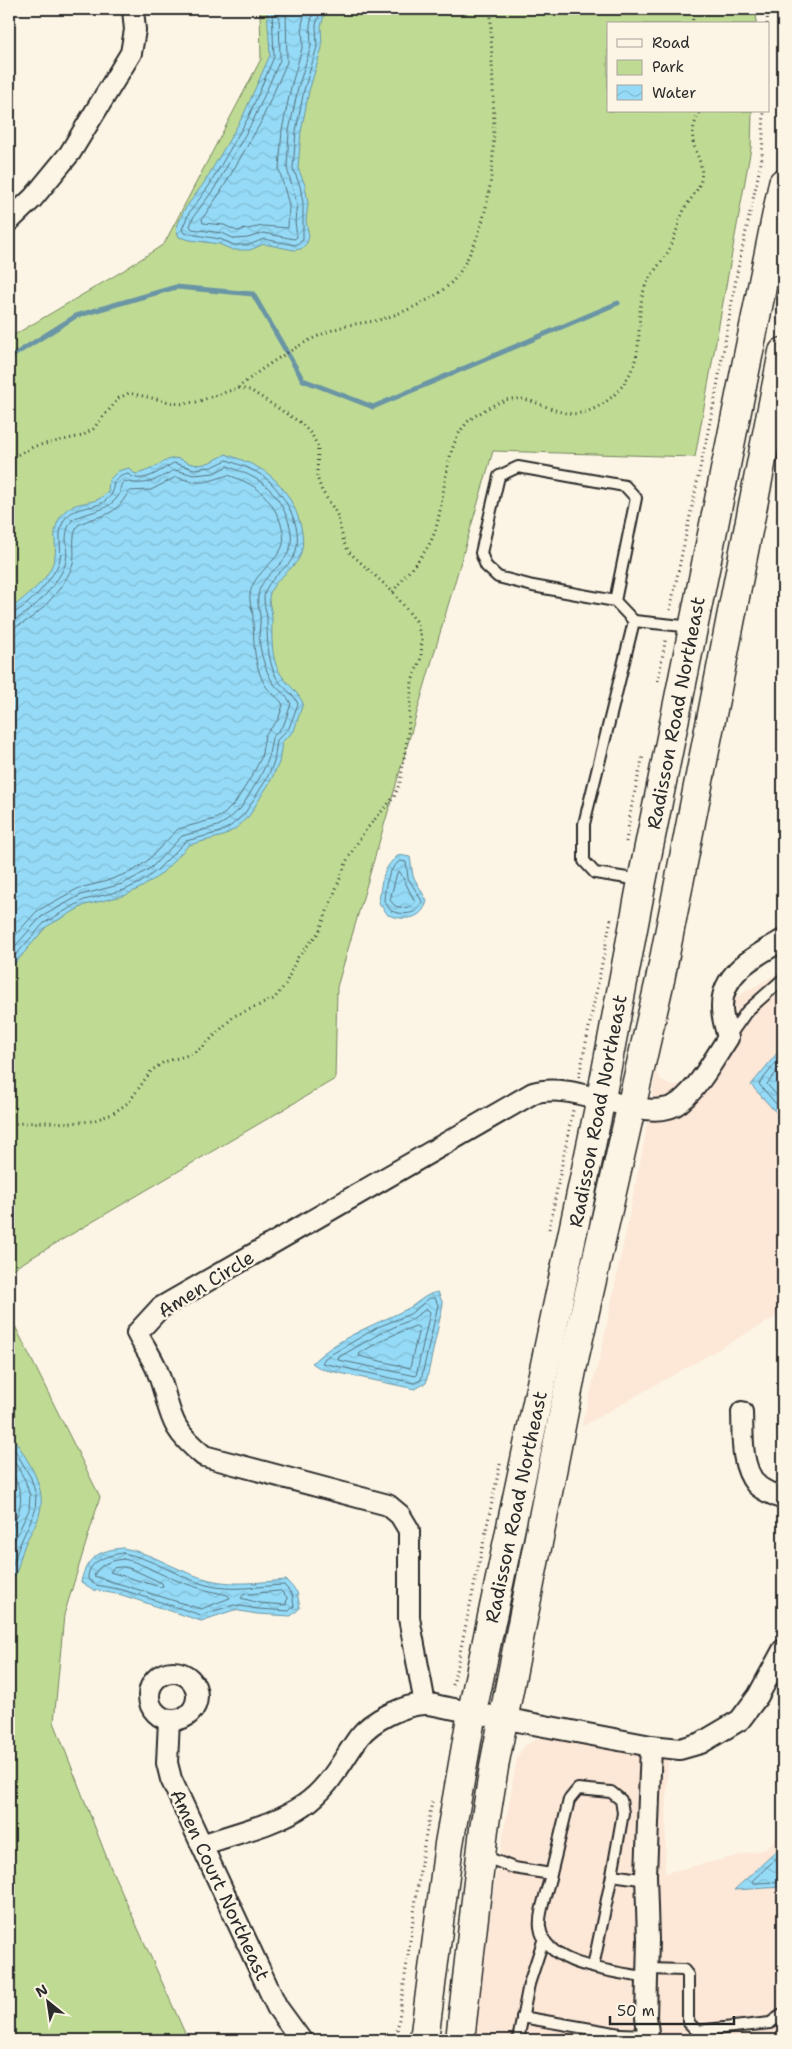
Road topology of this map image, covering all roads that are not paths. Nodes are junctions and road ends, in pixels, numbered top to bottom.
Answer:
1 (134, 9) edge
2 (783, 183) edge
3 (9, 221) edge
4 (779, 222) edge
5 (783, 352) edge
6 (615, 601) junction
7 (634, 621) junction
8 (694, 627) junction
9 (642, 881) junction
10 (783, 940) edge
11 (783, 979) edge
12 (728, 1038) junction
13 (601, 1098) junction
14 (630, 1106) junction
15 (742, 1412) dead end
16 (783, 1499) edge
17 (783, 1650) edge
18 (425, 1704) junction
19 (472, 1712) junction
20 (504, 1718) junction
21 (169, 1720) dead end
22 (651, 1746) junction
23 (202, 1846) junction
24 (481, 1855) junction
25 (551, 1874) junction
26 (612, 1875) junction
27 (646, 1880) junction
28 (543, 1941) junction
29 (593, 1967) junction
30 (648, 1974) junction
31 (783, 2014) edge
32 (522, 2017) junction
33 (619, 2037) edge
34 (649, 2038) edge
35 (301, 2040) edge
36 (424, 2040) edge
37 (460, 2040) edge
38 (518, 2040) edge

1 - 3 street
2 - 4 main road, Radisson Road Northeast
4 - 8 main road, Radisson Road Northeast
5 - 14 main road, Radisson Road Northeast
6 - 6 lane
6 - 7 lane
7 - 8 lane
7 - 9 lane
8 - 9 main road, Radisson Road Northeast
9 - 13 main road, Radisson Road Northeast
10 - 12 street
11 - 12 lane
12 - 14 street
13 - 14 street
13 - 18 street, Amen Circle
13 - 19 main road, Radisson Road Northeast
14 - 20 main road, Radisson Road Northeast
15 - 16 street
17 - 22 street
18 - 19 street
18 - 23 street
19 - 20 street
19 - 36 main road, Radisson Road Northeast
20 - 22 street
20 - 24 main road, Radisson Road Northeast
21 - 23 street, Amen Court Northeast
22 - 27 street
23 - 35 street, Amen Court Northeast
24 - 25 lane
24 - 37 main road, Radisson Road Northeast
25 - 26 lane
25 - 28 lane
26 - 27 lane
26 - 29 lane
27 - 30 street
28 - 29 lane
28 - 32 lane
29 - 30 lane
30 - 31 lane
30 - 34 street
32 - 33 lane
32 - 38 lane
33 - 34 lane

